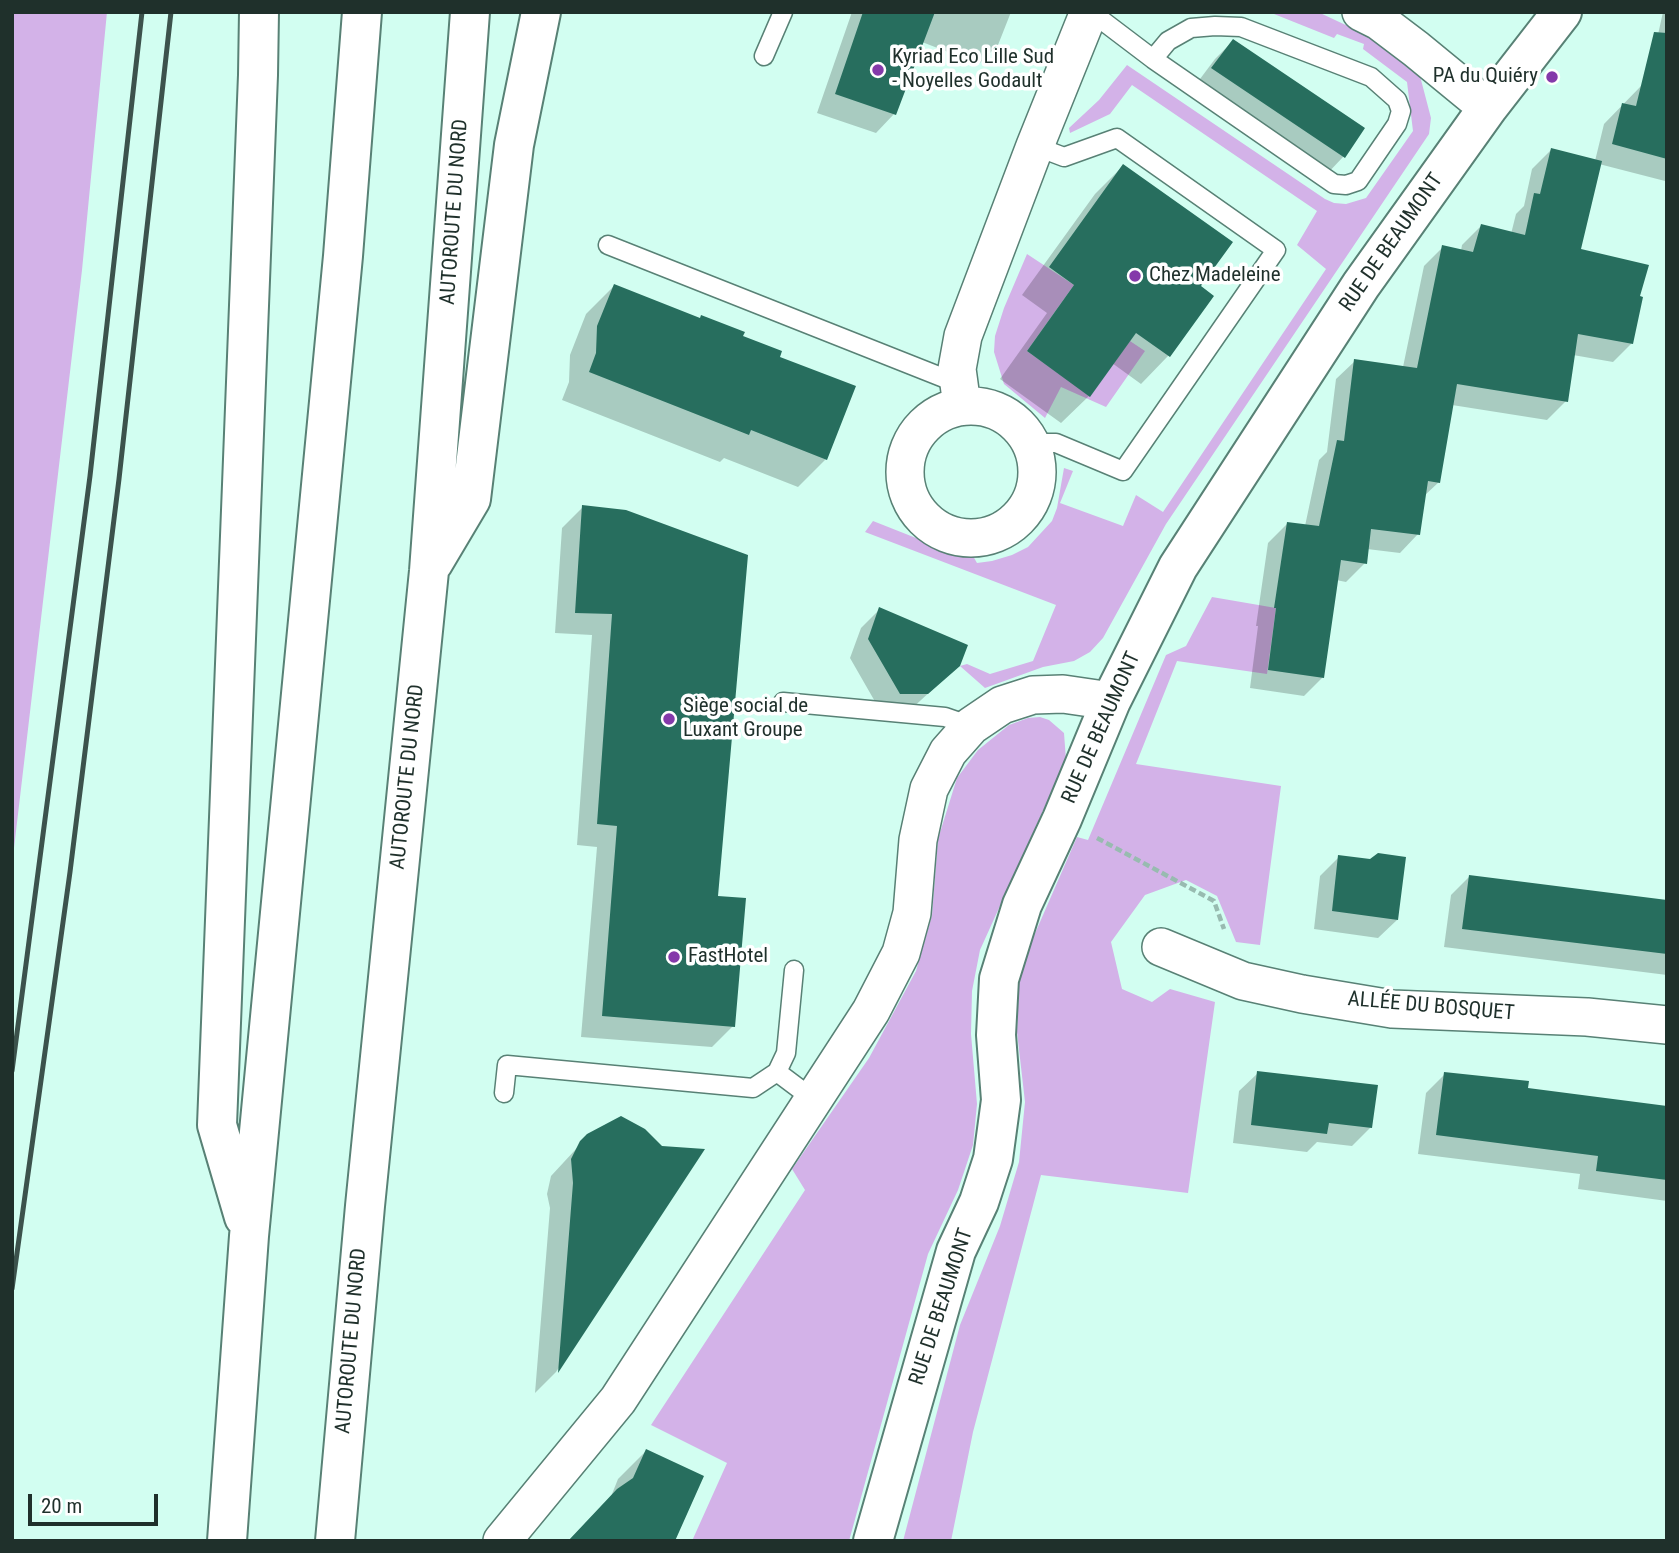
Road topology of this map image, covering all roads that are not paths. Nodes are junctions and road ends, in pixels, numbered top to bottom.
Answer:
1 (259, 12) edge
2 (362, 12) edge
3 (470, 12) edge
4 (541, 12) edge
5 (783, 12) edge
6 (1090, 12) edge
7 (1361, 12) edge
8 (1562, 12) edge
9 (764, 56) dead end
10 (1153, 60) junction
11 (1489, 106) junction
12 (1035, 146) junction
13 (608, 245) dead end
14 (961, 395) junction
15 (1031, 443) junction
16 (429, 571) junction
17 (1111, 701) junction
18 (783, 702) dead end
19 (971, 726) junction
20 (1161, 947) dead end
21 (794, 970) dead end
22 (1667, 1025) edge
23 (777, 1072) junction
24 (504, 1093) dead end
25 (813, 1099) junction
26 (250, 1236) junction
27 (228, 1541) edge
28 (335, 1541) edge
29 (502, 1541) edge
30 (873, 1541) edge

1 - 26 main road
2 - 26 main road
3 - 16 main road, AUTOROUTE DU NORD
4 - 16 main road
5 - 9 lane
6 - 10 lane
6 - 12 street
7 - 11 street
8 - 11 main road, RUE DE BEAUMONT
10 - 10 lane
11 - 17 main road, RUE DE BEAUMONT
12 - 14 street
12 - 15 lane
13 - 14 lane
14 - 15 street
14 - 15 street
16 - 28 main road, AUTOROUTE DU NORD
17 - 19 street
17 - 30 main road, RUE DE BEAUMONT
18 - 19 lane
19 - 25 street
20 - 22 street, ALLÉE DU BOSQUET
21 - 23 lane
23 - 24 lane
23 - 25 lane
25 - 29 street
26 - 27 main road

